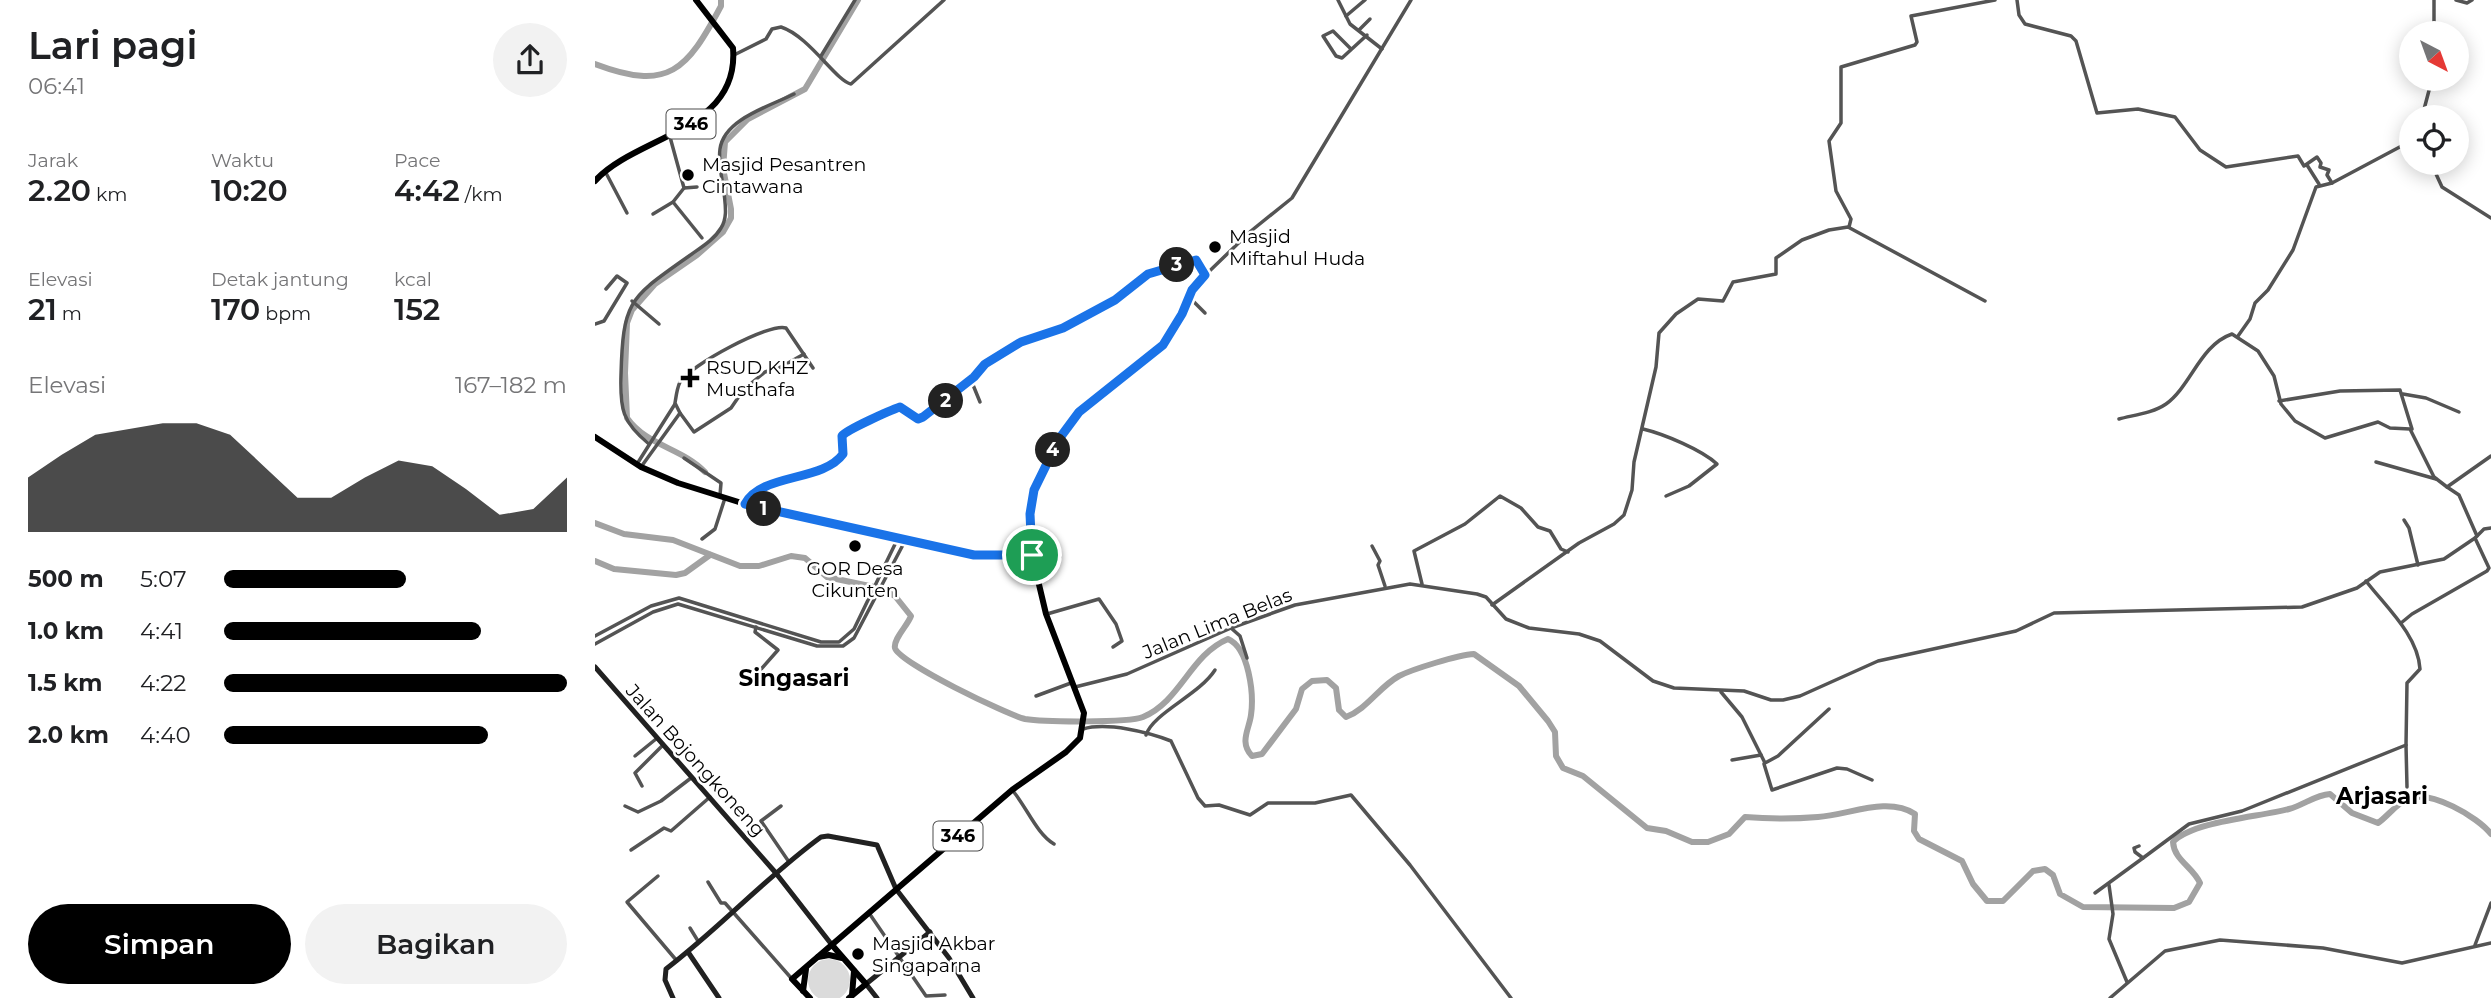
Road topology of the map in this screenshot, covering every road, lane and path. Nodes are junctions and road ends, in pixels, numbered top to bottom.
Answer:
1 (695, 0) edge
2 (855, 0) edge
3 (944, 0) edge
4 (1339, 0) edge
5 (1365, 0) edge
6 (1411, 0) edge
7 (1995, 0) edge
8 (2017, 0) edge
9 (2434, 0) edge
10 (2456, 0) edge
11 (2472, 0) edge
12 (1346, 16) junction
13 (1370, 19) dead end
14 (2434, 21) edge
15 (1359, 30) junction
16 (1367, 35) junction
17 (1351, 49) junction
18 (1382, 49) junction
19 (734, 55) junction
20 (822, 57) junction
21 (794, 94) dead end
22 (670, 137) junction
23 (2399, 147) edge
24 (2307, 165) junction
25 (605, 171) junction
26 (2436, 175) edge
27 (595, 181) edge
28 (2332, 183) junction
29 (2319, 184) junction
30 (697, 187) dead end
31 (684, 188) junction
32 (673, 202) junction
33 (627, 213) dead end
34 (653, 214) dead end
35 (2491, 218) edge
36 (1849, 227) junction
37 (702, 238) dead end
38 (1205, 275) junction
39 (606, 289) dead end
40 (1189, 296) junction
41 (1985, 301) dead end
42 (635, 304) junction
43 (1205, 313) dead end
44 (595, 324) edge
45 (659, 324) dead end
46 (2238, 336) junction
47 (804, 354) junction
48 (813, 368) dead end
49 (971, 380) junction
50 (2403, 394) junction
51 (2279, 401) junction
52 (980, 402) dead end
53 (675, 403) junction
54 (2459, 412) dead end
55 (680, 414) junction
56 (665, 418) junction
57 (2119, 419) dead end
58 (671, 423) junction
59 (1643, 429) junction
60 (2412, 431) junction
61 (595, 437) edge
62 (653, 442) junction
63 (2491, 456) edge
64 (684, 458) dead end
65 (2376, 462) dead end
66 (639, 466) junction
67 (2436, 479) junction
68 (2447, 486) junction
69 (1666, 496) dead end
70 (722, 497) junction
71 (745, 504) junction
72 (2404, 520) dead end
73 (2491, 528) edge
74 (2476, 537) junction
75 (898, 538) junction
76 (702, 539) dead end
77 (906, 539) junction
78 (1372, 546) dead end
79 (1568, 552) junction
80 (1032, 555) junction
81 (1060, 557) dead end
82 (2418, 565) junction
83 (1034, 566) junction
84 (2365, 581) junction
85 (1422, 584) junction
86 (1385, 586) junction
87 (876, 590) junction
88 (1492, 605) junction
89 (1046, 614) junction
90 (741, 616) junction
91 (623, 621) junction
92 (738, 622) junction
93 (2401, 623) junction
94 (626, 626) junction
95 (755, 627) junction
96 (1231, 628) junction
97 (595, 636) edge
98 (799, 638) junction
99 (595, 644) edge
100 (1114, 647) dead end
101 (1247, 658) dead end
102 (595, 667) edge
103 (1215, 670) dead end
104 (1074, 684) junction
105 (747, 685) dead end
106 (1720, 691) junction
107 (1036, 696) dead end
108 (1829, 709) dead end
109 (1083, 728) junction
110 (1146, 735) junction
111 (656, 739) junction
112 (2406, 745) junction
113 (662, 746) junction
114 (1761, 755) junction
115 (635, 756) dead end
116 (1732, 760) dead end
117 (1763, 762) junction
118 (691, 778) junction
119 (1871, 780) dead end
120 (642, 786) dead end
121 (2407, 787) dead end
122 (1012, 790) junction
123 (710, 797) junction
124 (625, 806) dead end
125 (781, 806) dead end
126 (1054, 844) dead end
127 (2139, 846) dead end
128 (631, 850) dead end
129 (2143, 858) junction
130 (789, 862) junction
131 (775, 872) junction
132 (658, 876) dead end
133 (708, 882) dead end
134 (2109, 885) junction
135 (896, 889) junction
136 (2095, 893) dead end
137 (2490, 905) edge
138 (869, 913) junction
139 (734, 914) junction
140 (691, 928) dead end
141 (930, 932) junction
142 (842, 936) junction
143 (699, 943) junction
144 (2491, 943) edge
145 (832, 944) junction
146 (2475, 945) junction
147 (688, 952) junction
148 (842, 957) junction
149 (817, 958) junction
150 (898, 958) junction
151 (677, 961) junction
152 (809, 964) junction
153 (853, 971) junction
154 (792, 979) junction
155 (2127, 982) junction
156 (866, 984) junction
157 (945, 995) dead end
158 (807, 996) edge
159 (850, 997) edge
160 (673, 998) edge
161 (719, 998) edge
162 (877, 998) edge
163 (972, 998) edge
164 (1511, 998) edge
165 (2110, 998) edge

1 - 19 main road
2 - 20 street
3 - 20 street
4 - 12 street
5 - 12 street
6 - 18 street
7 - 36 street
8 - 24 street
9 - 14 street
10 - 11 street
12 - 15 street
13 - 15 street
15 - 16 street
16 - 17 street
16 - 18 street
17 - 17 street
18 - 38 street
19 - 20 street
19 - 22 main road, 346
21 - 42 street
22 - 25 main road, 346
22 - 31 street
23 - 28 street
24 - 28 street
24 - 29 street
25 - 27 main road, 346
25 - 33 street
26 - 35 street
28 - 29 street
29 - 46 street
30 - 31 street
31 - 32 street
32 - 34 street
32 - 37 street
36 - 41 street
36 - 59 street
38 - 40 street
38 - 49 street
39 - 44 street
40 - 43 street
40 - 80 street
42 - 45 street
42 - 62 street
46 - 51 street
46 - 57 street
47 - 48 street
47 - 53 street
47 - 55 street
49 - 52 street
49 - 71 street
50 - 51 street
50 - 54 street
50 - 60 street
51 - 60 street
53 - 55 street
53 - 56 street
55 - 58 street
56 - 58 street
56 - 62 street
58 - 62 street
59 - 69 street
59 - 79 street
60 - 67 street
61 - 66 main road
62 - 66 street
63 - 68 street
64 - 70 street
65 - 67 street
66 - 70 main road
67 - 68 street
68 - 74 street
70 - 71 main road
70 - 76 street
71 - 75 main road
72 - 82 street
73 - 74 street, Jalan Lima Belas
74 - 82 street, Jalan Lima Belas
74 - 93 street
75 - 77 main road
75 - 87 street
77 - 80 main road
77 - 87 street
78 - 86 street
79 - 85 street
79 - 88 street
80 - 83 main road, 346
81 - 83 street
82 - 84 street, Jalan Lima Belas
83 - 89 main road, 346
84 - 93 street
84 - 106 street, Jalan Lima Belas
85 - 86 street, Jalan Lima Belas
85 - 88 street, Jalan Lima Belas
86 - 96 street, Jalan Lima Belas
87 - 98 street
88 - 106 street, Jalan Lima Belas
89 - 100 street
89 - 104 main road, 346
90 - 91 street
90 - 92 street
90 - 98 street
91 - 94 street
91 - 97 street
92 - 94 street
92 - 95 street
93 - 112 street
94 - 99 street
95 - 98 street
95 - 105 street
96 - 101 street
96 - 104 street, Jalan Lima Belas
102 - 111 main road, Jalan Bojongkoneng
103 - 110 street
104 - 107 street, Jalan Lima Belas
104 - 109 main road, 346
106 - 114 street
108 - 117 street
109 - 110 street
109 - 122 main road, 346
110 - 164 street
111 - 113 main road, Jalan Bojongkoneng
111 - 115 street
112 - 121 street
112 - 129 street
113 - 118 main road, Jalan Bojongkoneng
113 - 120 street
114 - 116 street
114 - 117 street
117 - 119 street
118 - 123 main road, Jalan Bojongkoneng
118 - 124 street
122 - 126 street
122 - 135 main road, 346
123 - 128 street
123 - 131 main road, Jalan Bojongkoneng
125 - 130 street
127 - 129 street
129 - 134 street
130 - 131 main road
130 - 135 main road
131 - 139 main road
131 - 145 main road, Jalan Bojongkoneng
132 - 151 street
133 - 139 street
134 - 136 street
134 - 155 street
135 - 138 main road, 346
135 - 141 main road
137 - 146 street
138 - 142 main road, 346
138 - 150 street
139 - 143 main road
139 - 154 street
140 - 143 street
141 - 150 main road
141 - 163 main road
142 - 145 main road
142 - 148 main road
143 - 147 main road
144 - 146 street
145 - 148 main road
145 - 149 main road
146 - 155 street
147 - 151 main road
147 - 161 main road
148 - 149 main road
148 - 153 main road
149 - 152 main road
150 - 156 main road
150 - 157 street
151 - 160 main road
152 - 154 main road
152 - 158 main road
153 - 156 main road
153 - 159 main road
154 - 158 main road
155 - 165 street
156 - 159 main road
156 - 162 main road

